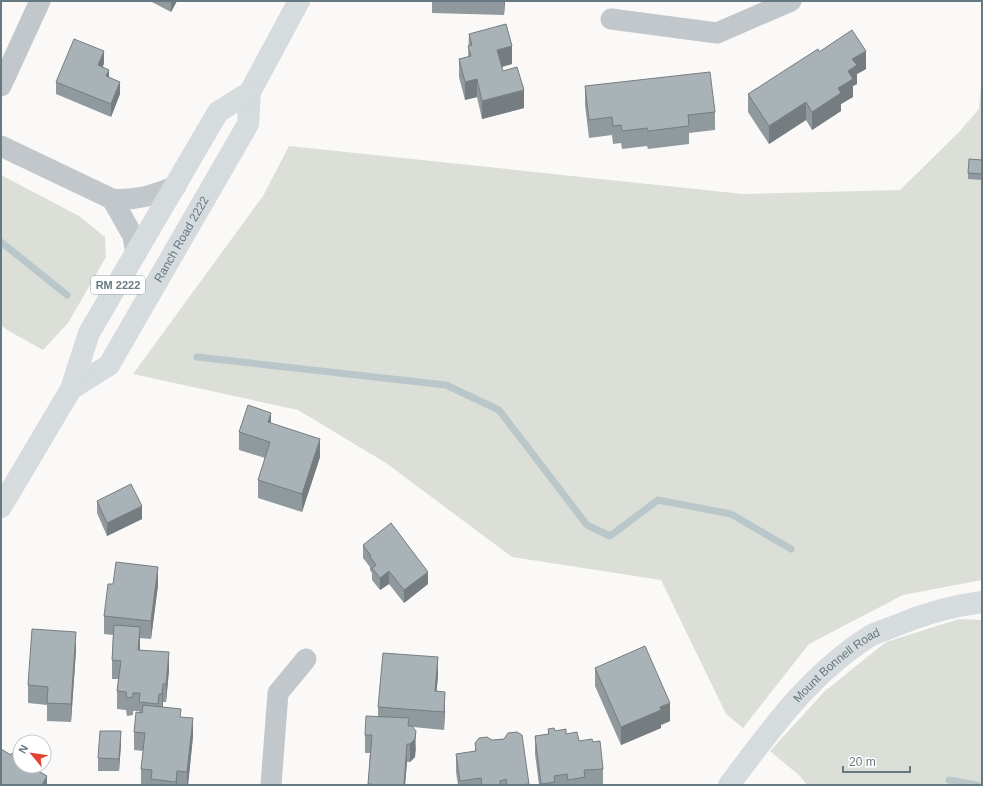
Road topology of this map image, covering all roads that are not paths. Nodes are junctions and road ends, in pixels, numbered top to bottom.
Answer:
1 (40, 1) edge
2 (299, 1) edge
3 (791, 1) edge
4 (611, 19) dead end
5 (1, 86) edge
6 (250, 92) junction
7 (1, 146) edge
8 (176, 186) junction
9 (112, 199) junction
10 (136, 254) junction
11 (70, 389) junction
12 (1, 507) edge
13 (982, 602) edge
14 (306, 658) dead end
15 (271, 785) edge
16 (729, 785) edge

1 - 5 street
2 - 6 main road, Ranch Road 2222 / RM 2222
3 - 4 street
6 - 8 main road, Ranch Road 2222 / RM 2222
6 - 11 main road, Ranch Road 2222 / RM 2222
7 - 9 street
8 - 9 street
8 - 10 main road, Ranch Road 2222 / RM 2222
9 - 10 street
10 - 11 main road, Ranch Road 2222 / RM 2222
11 - 12 main road, Ranch Road 2222 / RM 2222
13 - 16 main road, Mount Bonnell Road
14 - 15 street

